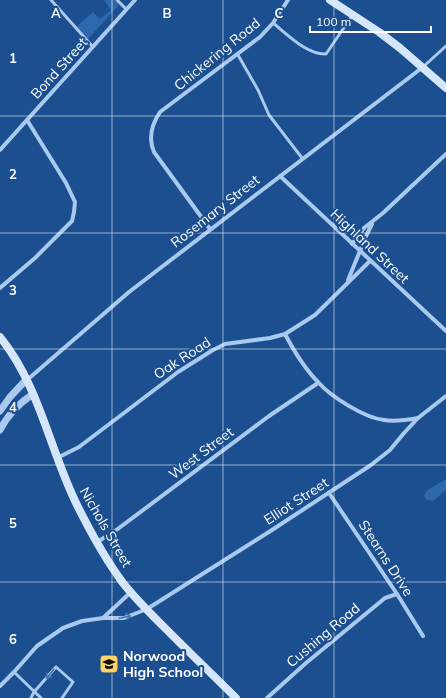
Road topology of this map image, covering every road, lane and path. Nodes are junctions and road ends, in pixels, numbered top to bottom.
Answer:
1 (51, 0) edge
2 (117, 0) edge
3 (135, 0) edge
4 (288, 0) edge
5 (330, 0) edge
6 (126, 9) junction
7 (353, 15) junction
8 (273, 23) junction
9 (446, 46) edge
10 (93, 47) junction
11 (238, 55) junction
12 (423, 67) junction
13 (446, 88) edge
14 (27, 120) junction
15 (1, 146) edge
16 (446, 154) edge
17 (302, 158) junction
18 (280, 176) junction
19 (374, 221) junction
20 (210, 229) junction
21 (352, 244) junction
22 (360, 252) junction
23 (370, 261) junction
24 (346, 284) junction
25 (0, 288) edge
26 (446, 331) edge
27 (285, 334) junction
28 (0, 337) edge
29 (26, 380) junction
30 (318, 383) junction
31 (33, 394) junction
32 (446, 396) edge
33 (0, 411) edge
34 (418, 418) junction
35 (0, 430) edge
36 (57, 458) junction
37 (329, 492) junction
38 (97, 542) junction
39 (131, 592) junction
40 (397, 594) junction
41 (147, 609) junction
42 (103, 618) junction
43 (423, 636) dead end
44 (14, 672) junction
45 (0, 686) edge
46 (34, 692) junction
47 (31, 698) edge
48 (41, 698) edge
49 (62, 698) edge
50 (236, 698) edge
51 (267, 698) edge

1 - 10 lane
2 - 6 lane
3 - 6 street, Bond Street
4 - 8 street, Chickering Road
5 - 7 main road
6 - 10 street, Bond Street
7 - 8 lane
7 - 12 main road
8 - 11 street, Chickering Road
9 - 12 lane
10 - 14 street, Bond Street
11 - 17 lane
11 - 20 street, Chickering Road
12 - 13 main road
12 - 17 street, Rosemary Street
14 - 15 street, Bond Street
14 - 25 street
16 - 19 street
17 - 18 street, Rosemary Street
18 - 20 street, Rosemary Street
18 - 21 street, Highland Street
19 - 21 street
19 - 22 street, Oak Road
20 - 29 street, Rosemary Street
21 - 22 street, Highland Street
22 - 23 street, Highland Street
22 - 24 street, Oak Road
23 - 24 street, Oak Road
23 - 26 street, Highland Street
24 - 27 street, Oak Road
27 - 30 street
27 - 36 street, Oak Road
28 - 29 main road, Nichols Street
29 - 31 main road, Nichols Street
29 - 33 street
30 - 34 street
30 - 38 street, West Street
31 - 35 street
31 - 36 main road, Nichols Street
32 - 34 street, Elliot Street
34 - 37 street, Elliot Street
36 - 38 main road, Nichols Street
37 - 40 street, Stearns Drive
37 - 41 street, Elliot Street
38 - 39 main road, Nichols Street
39 - 41 main road, Nichols Street
39 - 42 street
40 - 43 street, Stearns Drive
40 - 51 street, Cushing Road
42 -> 41 street, Elliot Street
41 - 50 main road, Nichols Street
42 - 44 street, Elliot Street
44 - 45 street, Elliot Street
44 - 46 lane
46 - 47 lane
46 - 48 lane
49 -> 46 lane

